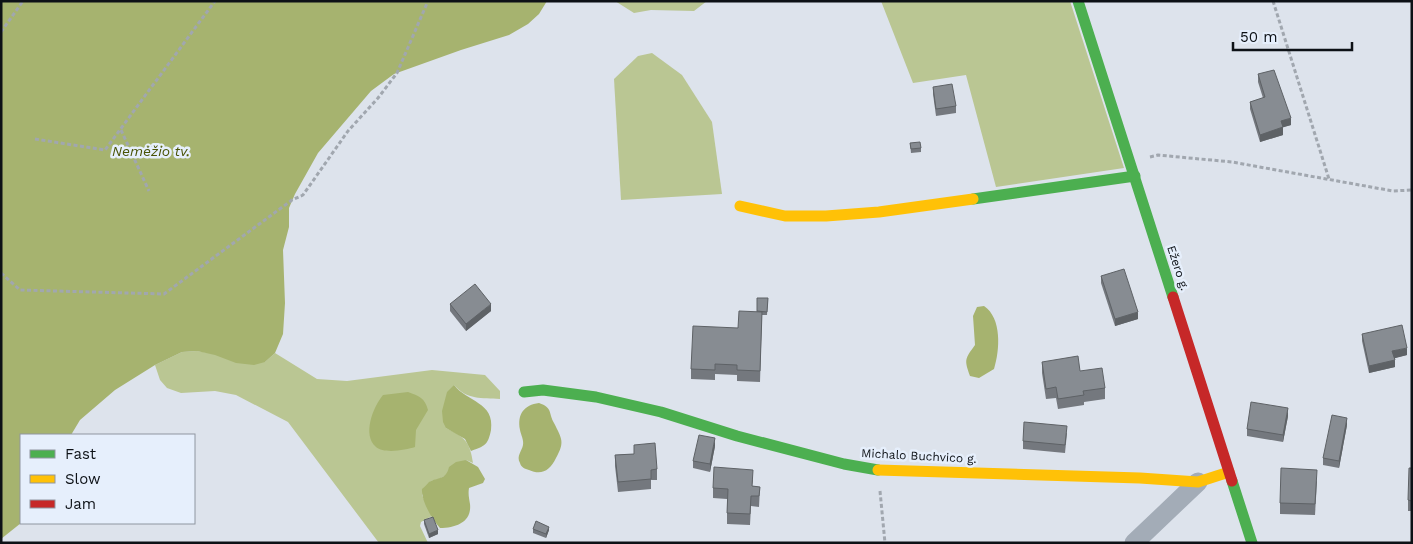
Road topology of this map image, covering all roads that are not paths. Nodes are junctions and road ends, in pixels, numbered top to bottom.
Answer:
1 (1078, 1) edge
2 (1135, 176) junction
3 (740, 206) dead end
4 (524, 392) dead end
5 (1230, 472) junction
6 (1198, 482) junction
7 (1134, 543) edge
8 (1252, 543) edge

1 - 2 street, Ežero g.
2 - 3 street
2 - 5 street, Ežero g.
4 - 6 street, Michalo Buchvico g.
5 - 6 street, Michalo Buchvico g.
5 - 8 street, Ežero g.
6 - 7 street

